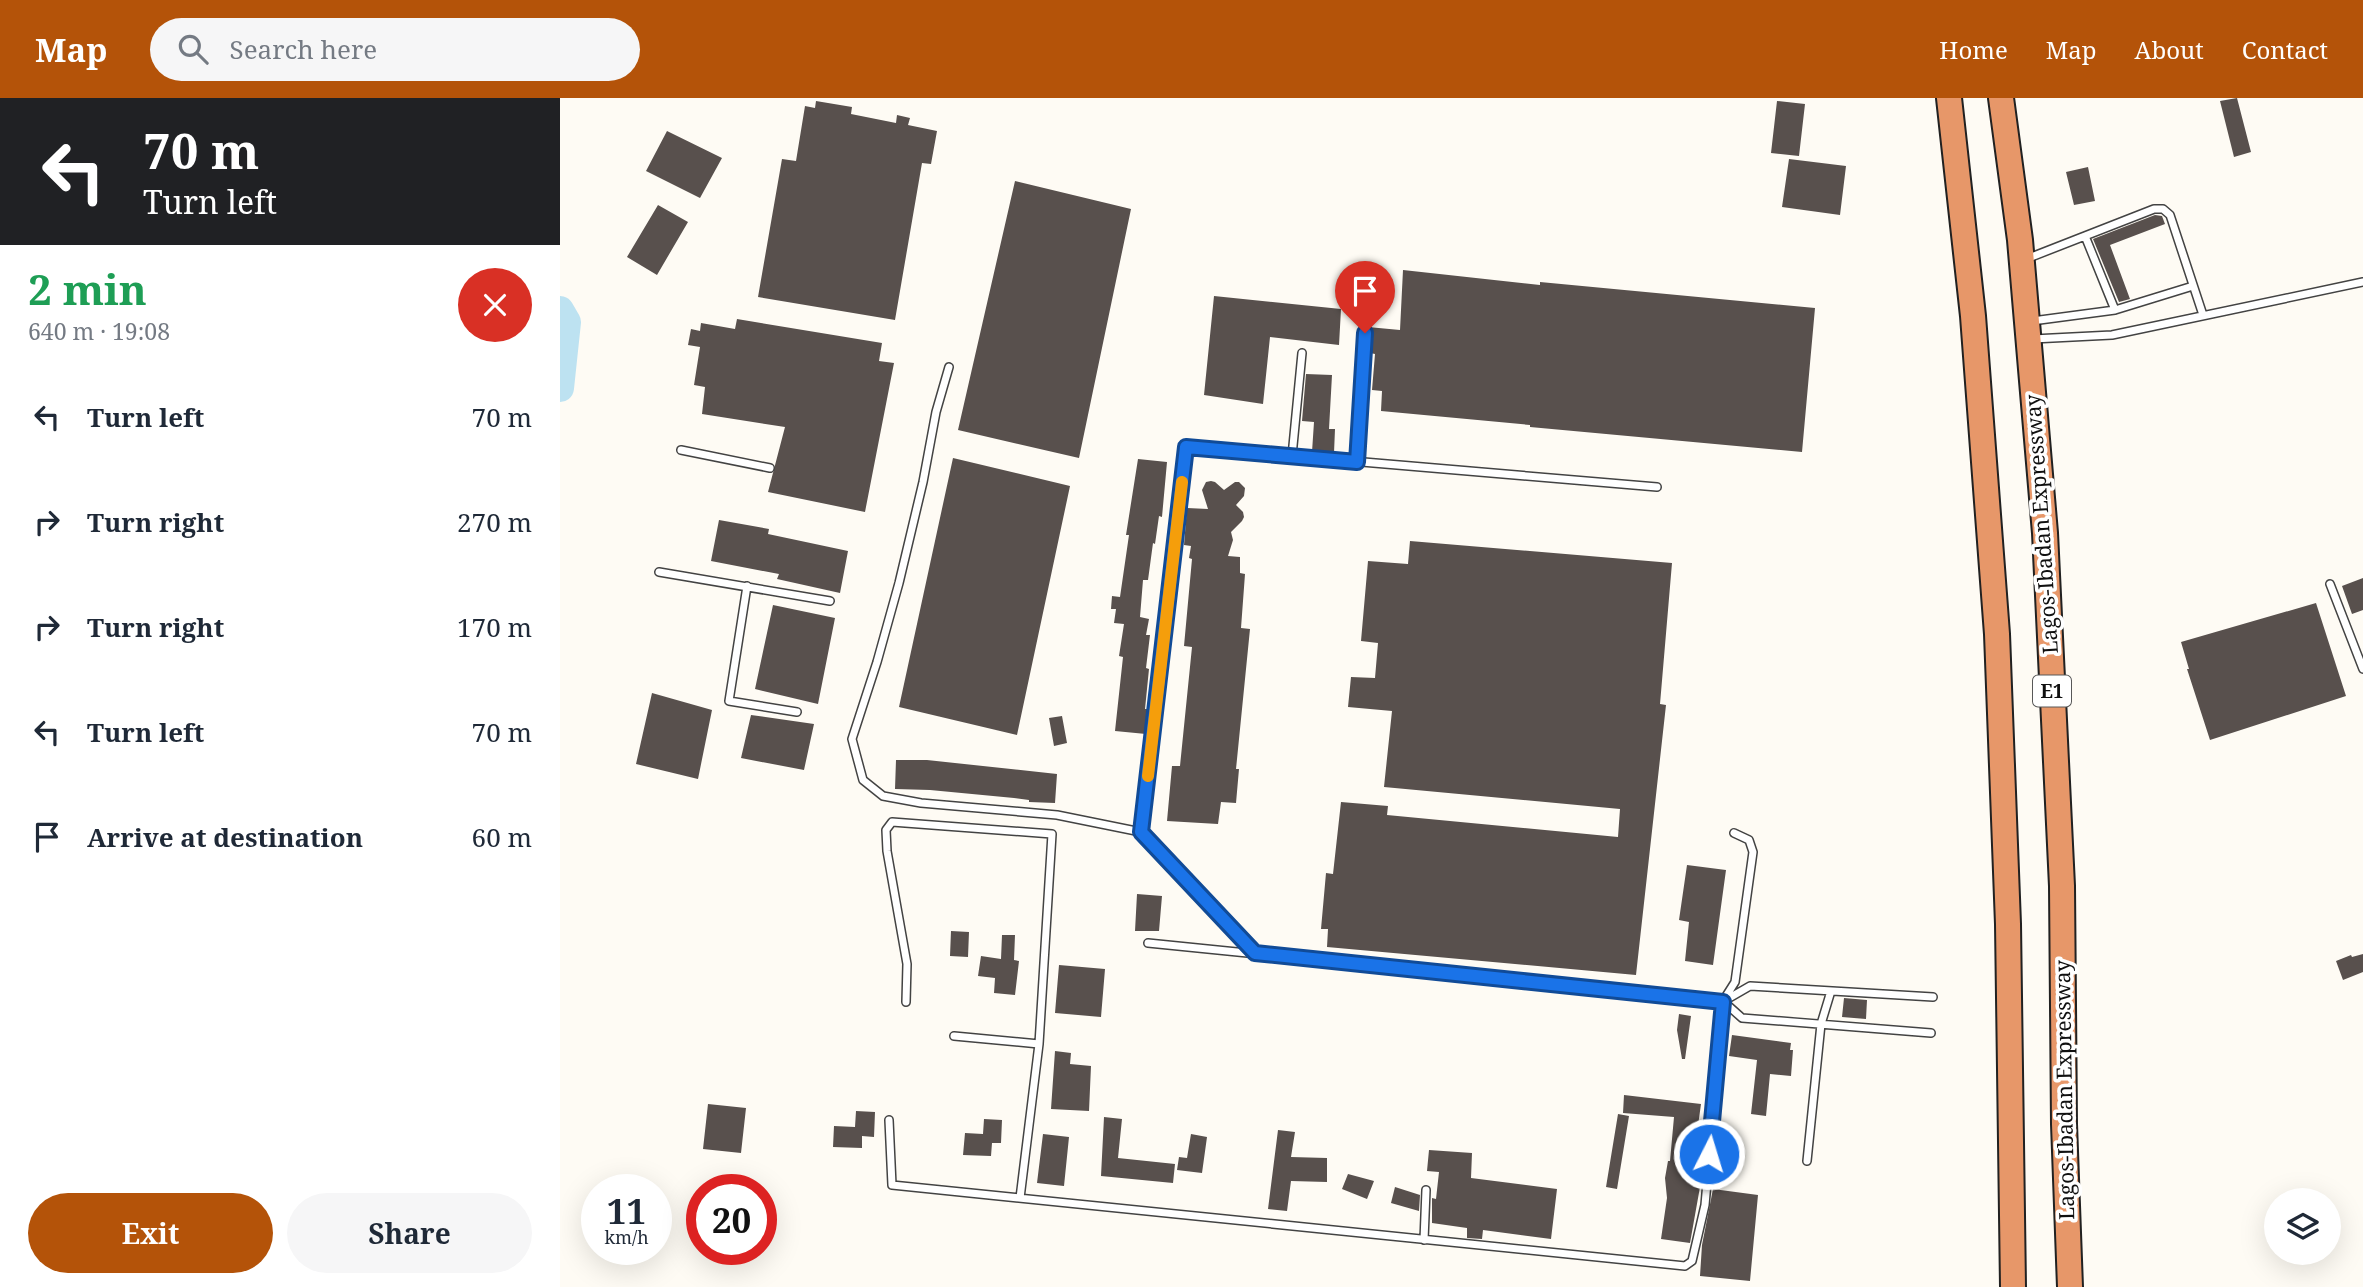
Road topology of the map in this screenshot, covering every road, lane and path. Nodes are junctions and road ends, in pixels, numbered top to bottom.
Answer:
1 (1949, 98) edge
2 (2001, 98) edge
3 (2085, 236) junction
4 (2022, 261) junction
5 (2363, 282) edge
6 (2193, 286) junction
7 (2115, 310) junction
8 (2203, 315) junction
9 (2028, 330) junction
10 (1365, 333) dead end
11 (1302, 353) dead end
12 (950, 367) dead end
13 (681, 450) dead end
14 (1292, 456) junction
15 (1357, 462) junction
16 (770, 468) dead end
17 (1657, 487) dead end
18 (659, 572) dead end
19 (2330, 584) dead end
20 (747, 586) junction
21 (830, 601) dead end
22 (2363, 669) edge
23 (797, 712) dead end
24 (1141, 832) junction
25 (1734, 833) dead end
26 (1148, 943) dead end
27 (1255, 953) junction
28 (1831, 991) junction
29 (1933, 998) dead end
30 (906, 1002) dead end
31 (1723, 1002) junction
32 (1821, 1024) junction
33 (1931, 1033) dead end
34 (954, 1036) dead end
35 (1039, 1044) junction
36 (889, 1120) dead end
37 (1807, 1161) dead end
38 (1426, 1190) dead end
39 (1020, 1198) junction
40 (1424, 1240) junction
41 (2013, 1287) edge
42 (2070, 1287) edge

1 - 41 highway
2 - 4 highway, Lagos-Ibadan Expressway / E1
3 - 4 lane
3 - 6 lane
3 - 7 lane
4 - 9 highway, Lagos-Ibadan Expressway / E1
5 - 8 lane
6 - 7 lane
6 - 8 lane
7 - 9 lane
8 - 9 lane
9 - 42 highway, Lagos-Ibadan Expressway / E1
10 - 15 lane
11 - 14 lane
12 - 24 lane
13 - 16 lane
14 - 15 lane
14 - 24 lane
15 - 17 lane
18 - 20 lane
19 - 22 lane
20 - 21 lane
20 - 23 lane
24 - 27 lane
25 - 31 lane
26 - 27 lane
27 - 31 lane
28 - 29 lane
28 - 31 lane
28 - 32 lane
30 - 35 lane
31 - 32 lane
31 - 40 lane
32 - 33 lane
32 - 37 lane
34 - 35 lane
35 - 39 lane
36 - 39 lane
38 - 40 lane
39 - 40 lane

